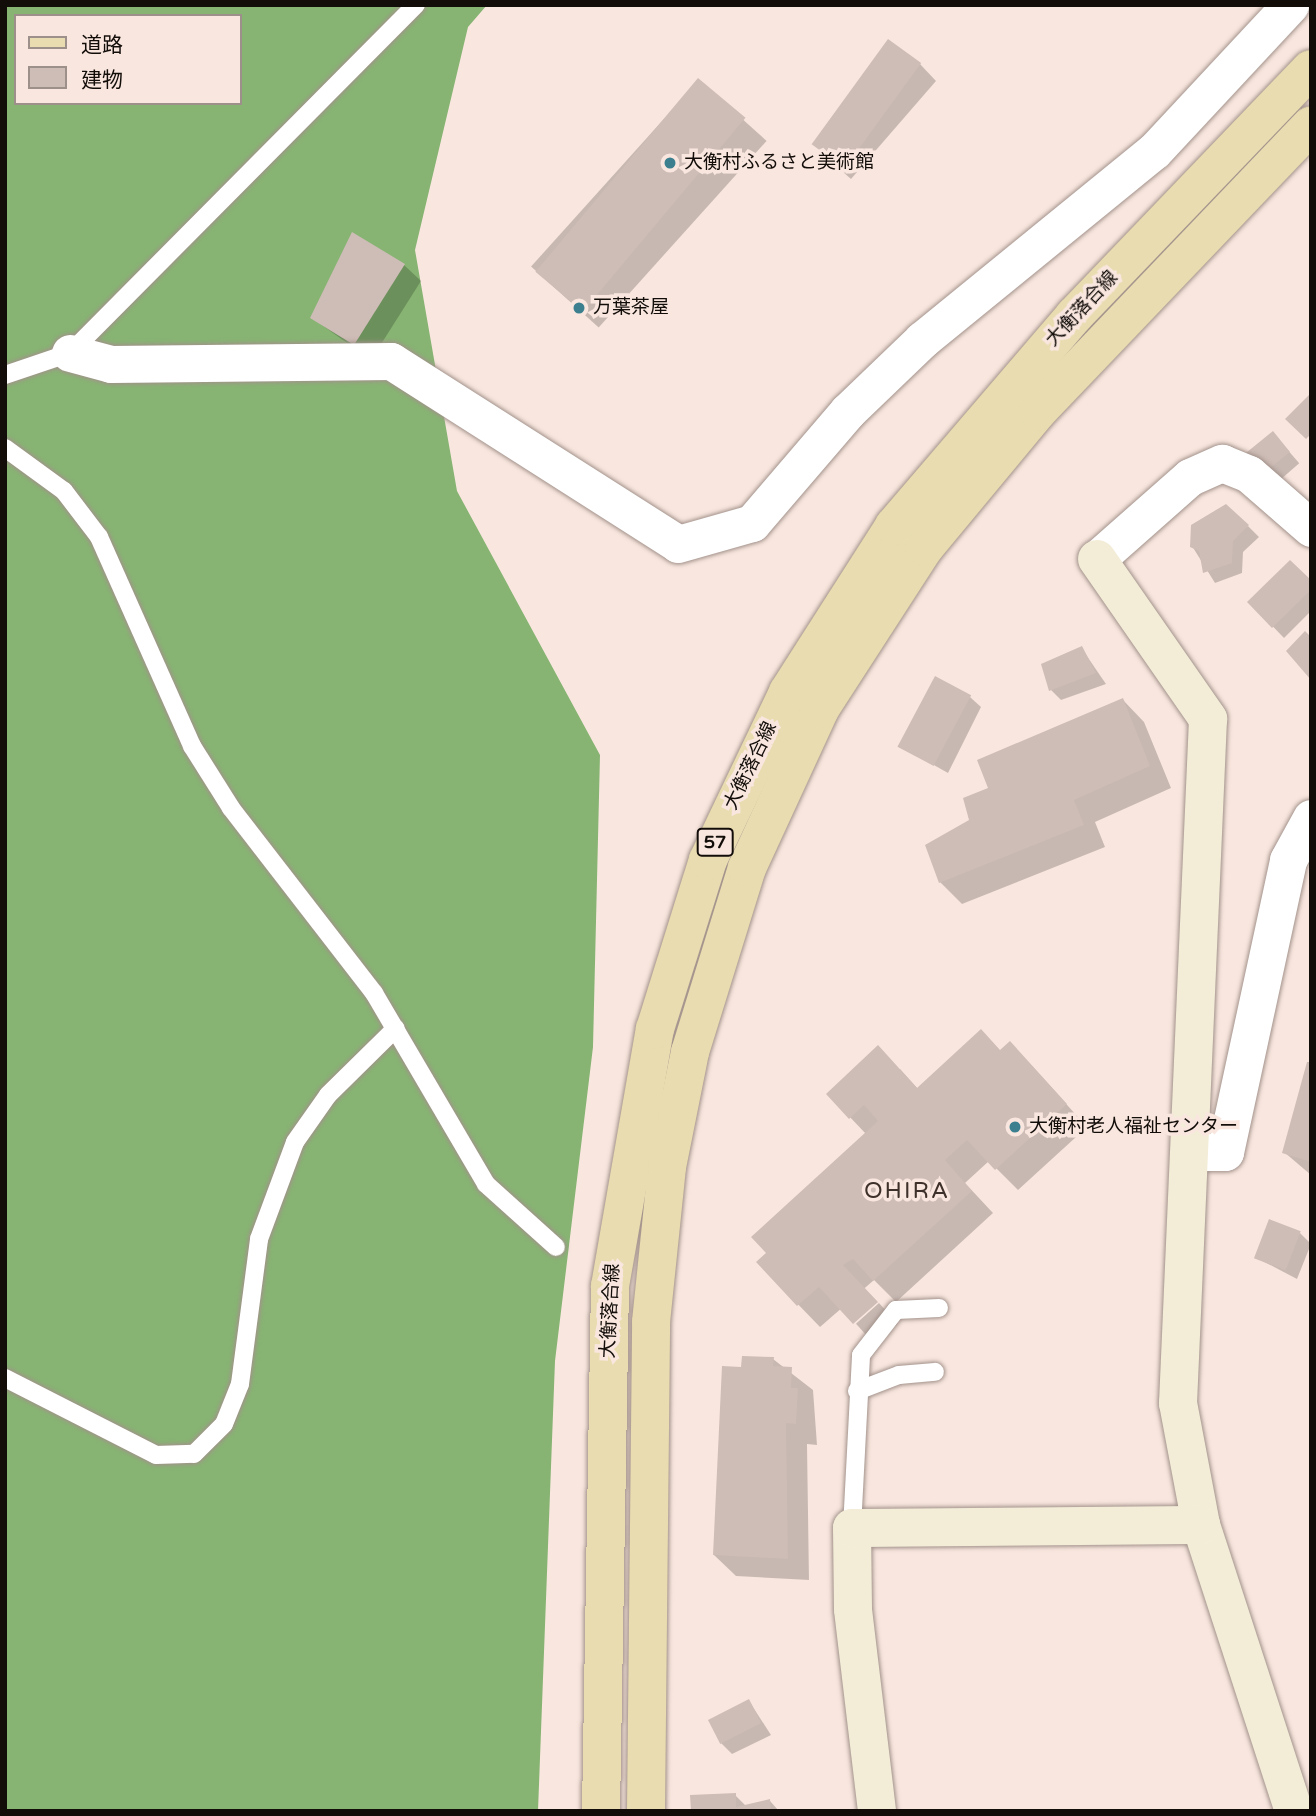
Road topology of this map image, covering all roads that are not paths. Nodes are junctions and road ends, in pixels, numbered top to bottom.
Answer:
1 (416, 5) edge
2 (1290, 5) edge
3 (1311, 69) edge
4 (1311, 125) edge
5 (70, 354) junction
6 (5, 376) edge
7 (5, 448) edge
8 (1308, 519) edge
9 (1097, 559) joint
10 (1311, 818) edge
11 (396, 1028) junction
12 (1189, 1152) junction
13 (556, 1247) dead end
14 (940, 1308) dead end
15 (935, 1372) dead end
16 (5, 1378) edge
17 (857, 1391) junction
18 (1201, 1525) junction
19 (852, 1528) junction
20 (1311, 1810) edge
21 (601, 1811) edge
22 (646, 1811) edge
23 (877, 1811) edge
24 (1294, 1811) edge

1 - 5 lane
2 - 5 street
3 - 21 main road, 大衡落合線 / 57
4 - 22 main road, 大衡落合線 / 57
5 - 6 lane
7 - 11 lane
8 - 9 street
9 - 12 street
10 - 12 street
11 - 13 lane
11 - 16 lane
12 - 18 street
14 - 17 lane
15 - 17 lane
17 - 19 lane
18 - 19 street
18 - 24 street
19 - 23 street
20 - 24 street

